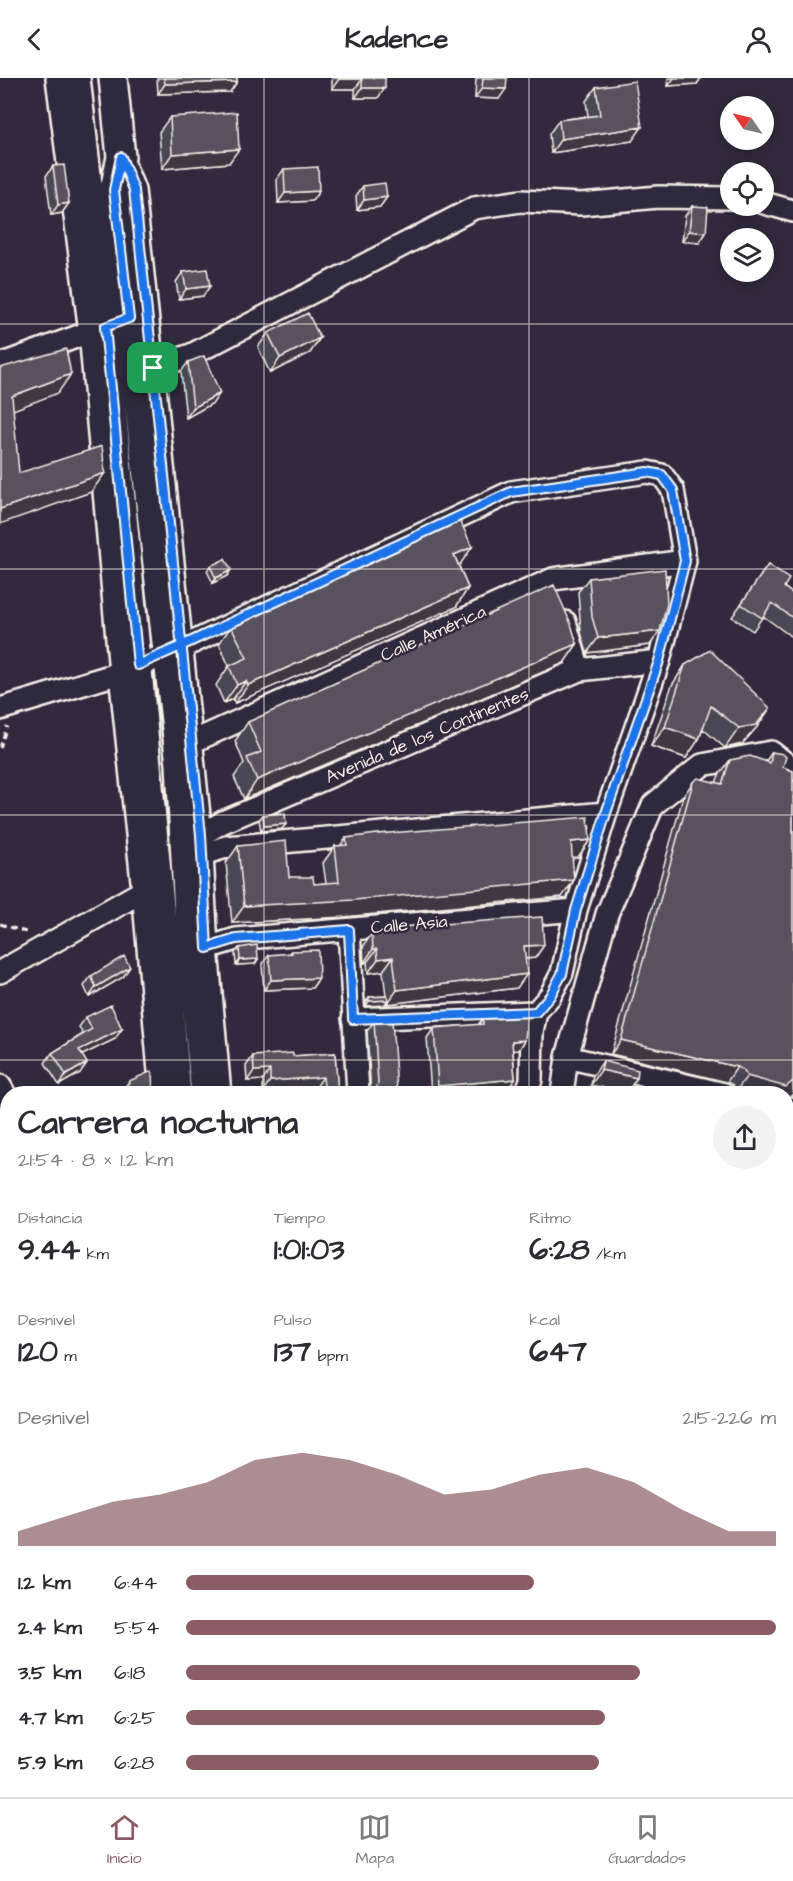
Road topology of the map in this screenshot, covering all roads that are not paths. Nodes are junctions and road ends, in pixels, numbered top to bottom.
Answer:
1 (113, 78) edge
2 (62, 79) edge
3 (121, 157) junction
4 (720, 198) edge
5 (774, 206) edge
6 (793, 211) edge
7 (108, 325) junction
8 (0, 365) edge
9 (153, 368) junction
10 (685, 561) junction
11 (553, 579) junction
12 (175, 650) junction
13 (659, 661) junction
14 (129, 669) junction
15 (579, 670) junction
16 (0, 709) edge
17 (192, 742) junction
18 (793, 769) edge
19 (606, 813) junction
20 (202, 844) junction
21 (143, 891) junction
22 (576, 910) junction
23 (349, 930) junction
24 (207, 948) junction
25 (0, 972) edge
26 (536, 1012) junction
27 (353, 1019) junction
28 (567, 1057) junction
29 (160, 1086) edge
30 (176, 1086) edge
31 (204, 1086) edge
32 (219, 1086) edge
33 (357, 1086) edge
34 (529, 1086) edge
35 (563, 1086) edge
36 (690, 1086) edge

1 - 3 main road
2 - 7 main road
3 - 7 main road
3 - 9 street
4 - 9 street
5 - 6 street
7 - 8 street
7 - 12 main road
7 - 14 main road
9 - 12 street
10 - 11 street, Calle América
10 - 12 street
10 - 13 street
11 - 15 street
11 - 17 street, Calle América
12 - 14 street
12 - 17 street
12 - 31 main road
13 - 15 street, Avenida de los Continentes
13 - 19 street
14 - 16 street
14 - 21 street
14 - 30 main road
15 - 20 street, Avenida de los Continentes
17 - 20 street
18 - 28 street
19 - 20 street
19 - 22 street
20 - 24 street
21 - 25 street
21 - 29 street
22 - 23 street, Calle Asia
22 - 26 street
23 - 24 street, Calle Asia
23 - 27 street
24 - 32 street
26 - 27 street
26 - 34 street
27 - 33 street
28 - 35 street
28 - 36 street

